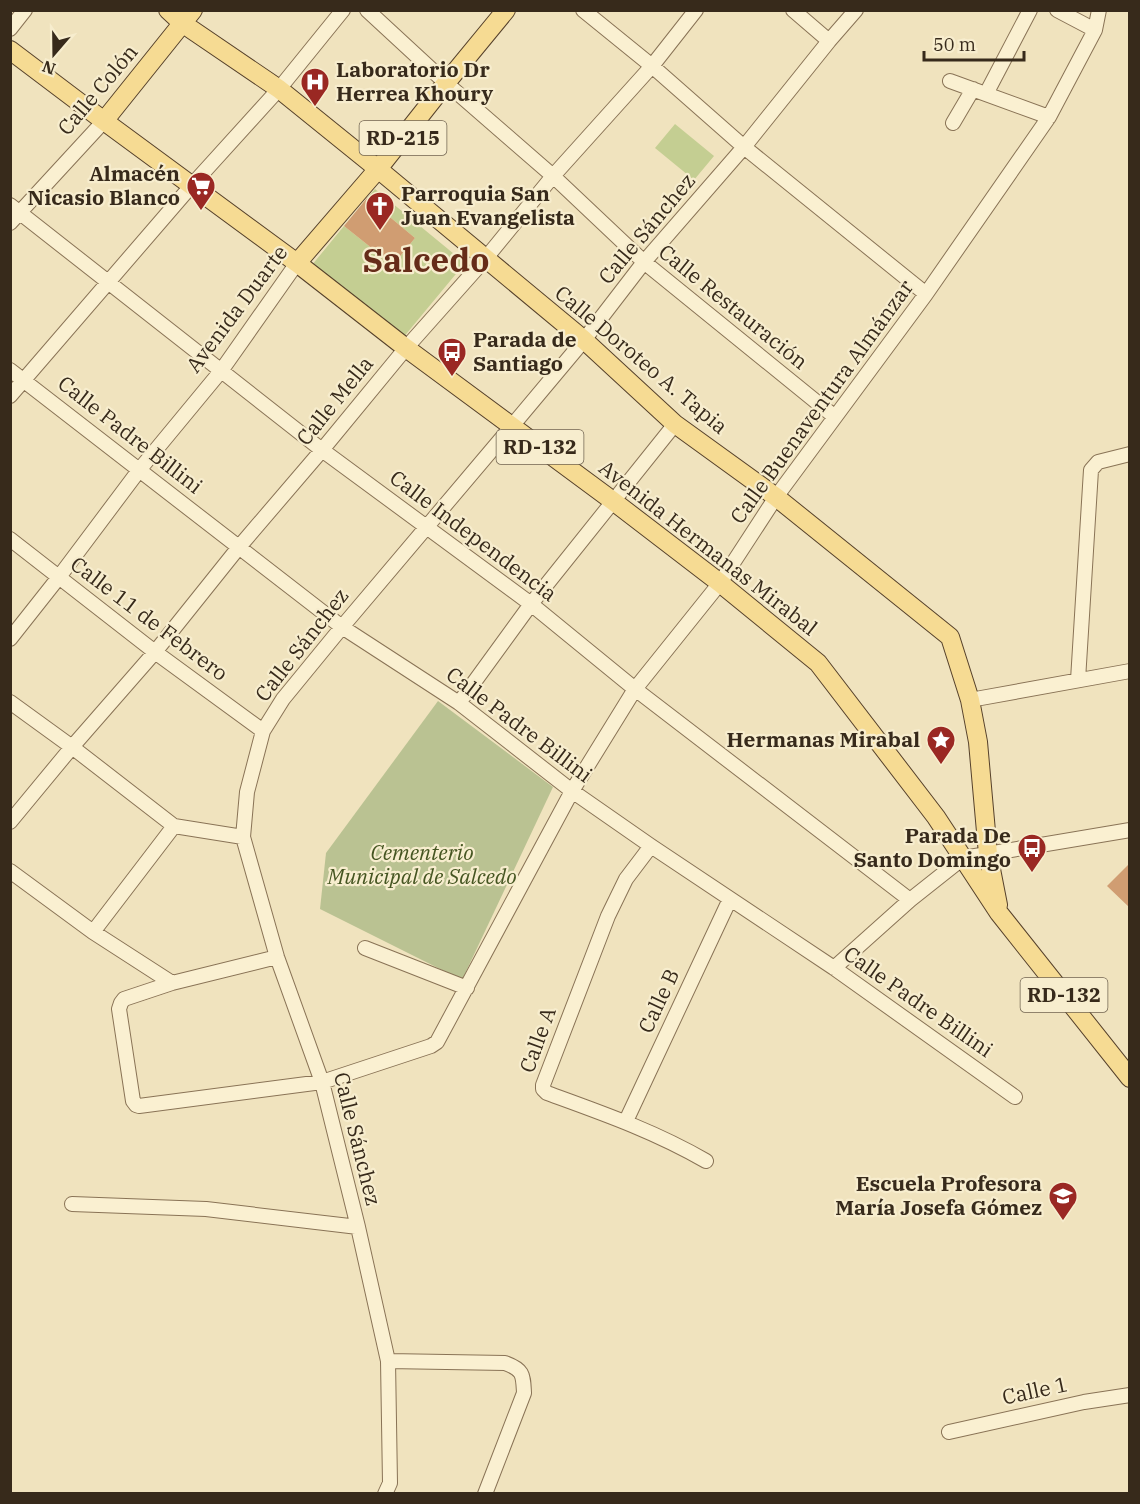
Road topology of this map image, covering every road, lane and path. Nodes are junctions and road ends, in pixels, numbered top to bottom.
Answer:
1 (25, 10) edge
2 (168, 10) edge
3 (343, 10) edge
4 (367, 10) edge
5 (506, 10) edge
6 (584, 10) edge
7 (696, 10) edge
8 (793, 10) edge
9 (856, 10) edge
10 (1030, 10) edge
11 (1057, 10) edge
12 (1099, 10) edge
13 (188, 17) edge
14 (10, 29) edge
15 (1095, 30) junction
16 (829, 41) junction
17 (10, 50) edge
18 (652, 66) junction
19 (950, 81) dead end
20 (446, 83) junction
21 (279, 89) junction
22 (980, 91) junction
23 (1049, 117) junction
24 (104, 121) junction
25 (953, 123) dead end
26 (744, 147) junction
27 (378, 169) junction
28 (553, 176) junction
29 (192, 185) junction
30 (14, 213) edge
31 (486, 258) junction
32 (644, 262) junction
33 (297, 263) junction
34 (108, 281) junction
35 (926, 294) junction
36 (584, 340) junction
37 (406, 348) junction
38 (10, 370) edge
39 (221, 371) junction
40 (24, 380) junction
41 (10, 396) edge
42 (835, 417) junction
43 (675, 424) junction
44 (513, 426) junction
45 (322, 450) junction
46 (1130, 454) edge
47 (140, 469) junction
48 (776, 496) junction
49 (613, 501) junction
50 (426, 527) junction
51 (10, 539) edge
52 (239, 547) junction
53 (59, 577) junction
54 (720, 584) junction
55 (531, 604) junction
56 (342, 627) junction
57 (10, 639) edge
58 (155, 652) junction
59 (1130, 671) edge
60 (1078, 680) junction
61 (635, 689) junction
62 (970, 700) junction
63 (10, 702) edge
64 (459, 703) junction
65 (263, 731) junction
66 (72, 747) junction
67 (572, 791) junction
68 (10, 822) edge
69 (174, 826) junction
70 (1130, 830) edge
71 (243, 837) junction
72 (651, 846) junction
73 (988, 854) junction
74 (963, 858) junction
75 (10, 870) edge
76 (730, 899) junction
77 (910, 900) junction
78 (999, 913) junction
79 (93, 932) junction
80 (364, 948) dead end
81 (277, 957) junction
82 (834, 968) junction
83 (172, 982) junction
84 (467, 988) junction
85 (1130, 1077) edge
86 (322, 1082) junction
87 (1015, 1096) dead end
88 (626, 1121) junction
89 (706, 1161) dead end
90 (72, 1204) dead end
91 (358, 1227) junction
92 (388, 1361) junction
93 (1130, 1395) edge
94 (950, 1432) dead end
95 (385, 1494) edge
96 (485, 1494) edge

1 - 14 street
2 - 13 main road, Calle Doroteo A. Tapia / RD-132
3 - 21 street
4 - 20 street, Calle Restauración
5 - 20 main road, Avenida Duarte / RD-215
6 - 18 street
7 - 18 street, Calle Mella
8 - 16 street
9 - 16 street, Calle Sánchez
10 - 22 street
11 - 15 street
12 - 15 street, Calle Buenaventura Almánzar
13 - 21 main road, Calle Doroteo A. Tapia / RD-132
13 - 24 main road, Calle Colón
15 - 23 street, Calle Buenaventura Almánzar
16 - 26 street, Calle Sánchez
17 - 24 main road, Avenida Hermanas Mirabal / RD-132
18 - 26 street
18 - 28 street, Calle Mella
19 - 22 street
20 - 27 main road, Avenida Duarte / RD-215
20 - 28 street, Calle Restauración
21 - 27 main road, Calle Doroteo A. Tapia / RD-132
21 - 29 street
22 - 23 street
22 - 25 street
23 - 35 street, Calle Buenaventura Almánzar
24 - 29 main road, Avenida Hermanas Mirabal / RD-132
24 - 30 street, Calle Colón
26 - 32 street, Calle Sánchez
26 - 35 street
27 - 31 main road, Calle Doroteo A. Tapia / RD-132
27 - 33 main road, Avenida Duarte / RD-215
28 - 31 street, Calle Mella
28 - 32 street, Calle Restauración
29 - 33 main road, Avenida Hermanas Mirabal / RD-132
29 - 34 street
30 - 34 street, Calle Independencia
31 - 36 main road, Calle Doroteo A. Tapia / RD-132
31 - 37 street, Calle Mella
32 - 36 street, Calle Sánchez
32 - 42 street, Calle Restauración
33 - 37 main road, Avenida Hermanas Mirabal / RD-132
33 - 39 street, Avenida Duarte
34 - 39 street, Calle Independencia
34 - 40 street
35 - 42 street, Calle Buenaventura Almánzar
36 - 43 main road, Calle Doroteo A. Tapia / RD-132
36 - 44 street, Calle Sánchez
37 - 44 main road, Avenida Hermanas Mirabal / RD-132
37 - 45 street, Calle Mella
38 - 40 street, Calle Padre Billini
39 - 45 street, Calle Independencia
39 - 47 street, Avenida Duarte
40 - 41 street
40 - 47 street, Calle Padre Billini
42 - 48 street, Calle Buenaventura Almánzar
43 - 48 main road, Calle Doroteo A. Tapia / RD-132
43 - 49 street
44 - 49 main road, Avenida Hermanas Mirabal / RD-132
44 - 50 street, Calle Sánchez
45 - 50 street, Calle Independencia
45 - 52 street, Calle Mella
46 - 60 street
47 - 52 street, Calle Padre Billini
47 - 53 street, Avenida Duarte
48 - 54 street, Calle Buenaventura Almánzar
48 - 62 main road, Calle Doroteo A. Tapia / RD-132
49 - 54 main road, Avenida Hermanas Mirabal / RD-132
49 - 55 street
50 - 55 street, Calle Independencia
50 - 56 street, Calle Sánchez
51 - 53 street, Calle 11 de Febrero
52 - 56 street, Calle Padre Billini
52 - 58 street, Calle Mella
53 - 57 street, Avenida Duarte
53 - 58 street, Calle 11 de Febrero
54 - 61 street, Calle Buenaventura Almánzar
54 - 74 main road, Avenida Hermanas Mirabal / RD-132
55 - 61 street, Calle Independencia
55 - 64 street
56 - 64 street, Calle Padre Billini
56 - 65 street, Calle Sánchez
58 - 65 street, Calle 11 de Febrero
58 - 66 street, Calle Mella
59 - 60 street
60 - 62 street
61 - 67 street, Calle Buenaventura Almánzar
61 - 77 street, Calle Independencia
62 - 73 main road, Calle Doroteo A. Tapia / RD-132
63 - 66 street
64 - 67 street, Calle Padre Billini
65 - 71 street, Calle Sánchez
66 - 68 street, Calle Mella
66 - 69 street
67 - 72 street, Calle Padre Billini
67 - 84 street, Calle Buenaventura Almánzar
69 - 71 street
69 - 79 street
70 - 73 street
71 - 81 street, Calle Sánchez
72 - 76 street, Calle Padre Billini
72 - 88 street, Calle A
73 - 74 street
73 - 78 main road, Calle Doroteo A. Tapia / RD-132
74 - 77 street
74 - 78 main road, Avenida Hermanas Mirabal / RD-132
75 - 79 street
76 - 82 street, Calle Padre Billini
76 - 88 street, Calle B
77 - 82 street
78 - 85 main road, Avenida Hermanas Mirabal / RD-132
79 - 83 street
80 - 84 street
81 - 83 street
81 - 86 street, Calle Sánchez
82 - 87 street, Calle Padre Billini
83 - 86 street, Calle Buenaventura Almánzar
84 - 86 street, Calle Buenaventura Almánzar
86 - 91 street, Calle Sánchez
88 - 89 street, Calle A
90 - 91 street
91 - 92 street, Calle Sánchez
92 - 95 street, Calle Sánchez
92 - 96 street
93 - 94 street, Calle 1

